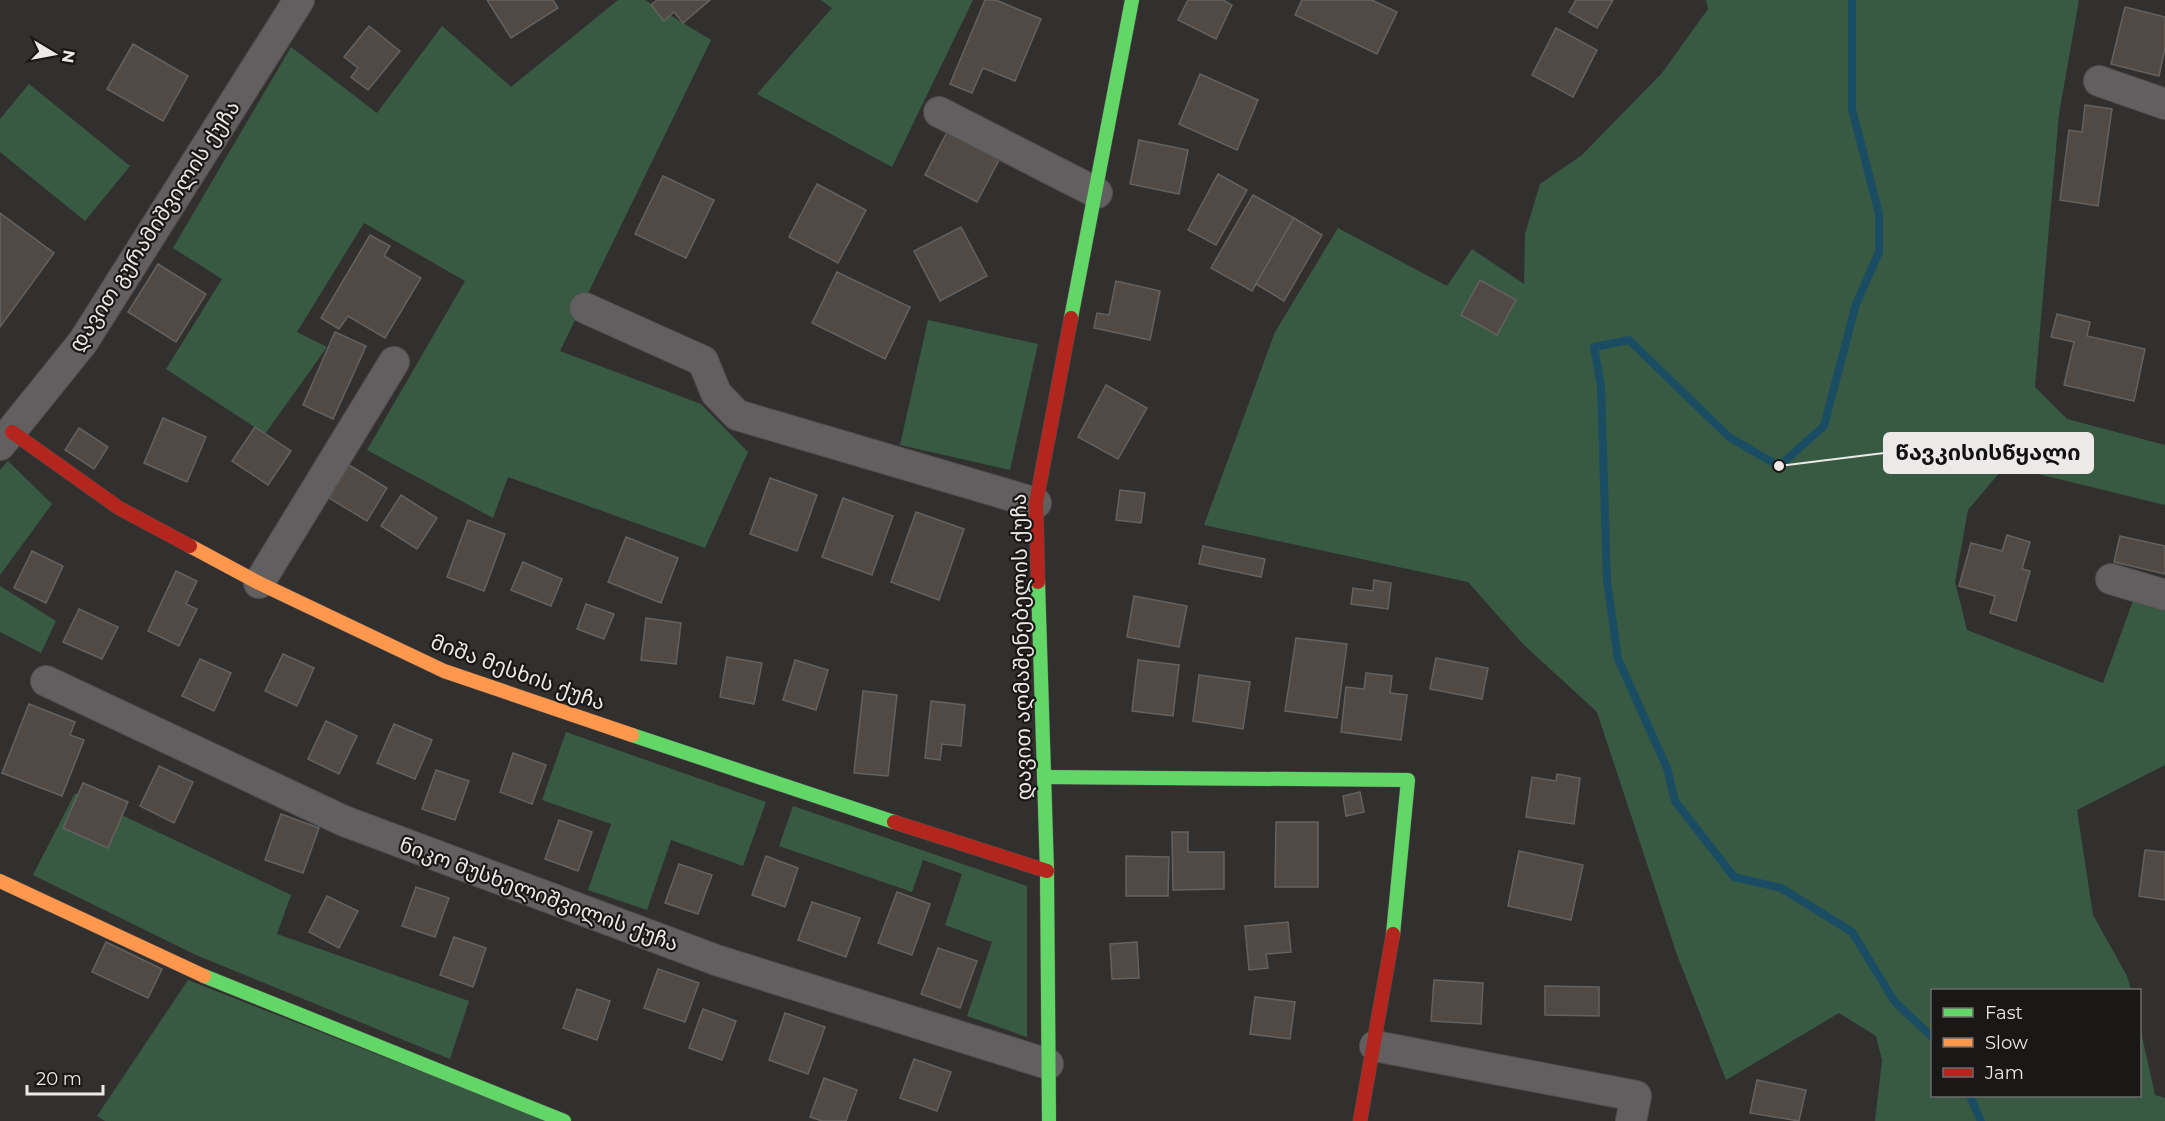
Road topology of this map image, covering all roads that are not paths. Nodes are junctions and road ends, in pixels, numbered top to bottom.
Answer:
1 (298, 0) edge
2 (1132, 0) edge
3 (2099, 81) dead end
4 (2165, 104) edge
5 (939, 112) dead end
6 (1097, 193) junction
7 (585, 309) dead end
8 (394, 362) dead end
9 (6, 439) edge
10 (1036, 503) junction
11 (2111, 579) dead end
12 (259, 583) junction
13 (2165, 595) edge
14 (46, 681) dead end
15 (1044, 777) junction
16 (1047, 872) junction
17 (0, 881) edge
18 (1376, 1046) junction
19 (1048, 1064) junction
20 (564, 1121) edge
21 (1049, 1121) edge
22 (1360, 1121) edge
23 (1631, 1121) edge

1 - 9 street, დავით გურამიშვილის ქუჩა
2 - 6 street, დავით აღმაშენებელის ქუჩა
3 - 4 street
5 - 6 street
6 - 10 street, დავით აღმაშენებელის ქუჩა
7 - 10 street
8 - 12 street
9 - 12 street, მიშა მესხის ქუჩა
10 - 15 street, დავით აღმაშენებელის ქუჩა
11 - 13 street
12 - 16 street, მიშა მესხის ქუჩა
14 - 19 street, ნიკო მუსხელიშვილის ქუჩა
15 - 16 street, დავით აღმაშენებელის ქუჩა
15 - 18 street
16 - 19 street, დავით აღმაშენებელის ქუჩა
17 - 20 street
18 - 22 street
18 - 23 street
19 - 21 street, დავით აღმაშენებელის ქუჩა

